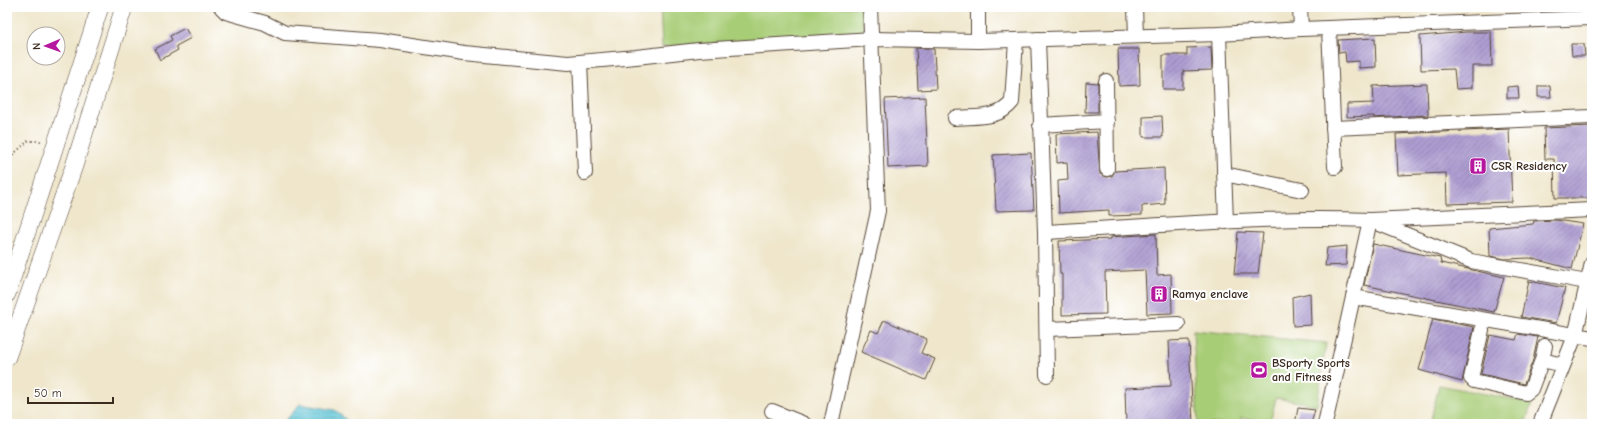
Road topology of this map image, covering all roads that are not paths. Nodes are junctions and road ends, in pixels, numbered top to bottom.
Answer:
1 (100, 7) edge
2 (124, 7) edge
3 (221, 7) edge
4 (870, 7) edge
5 (978, 7) edge
6 (1135, 7) edge
7 (1300, 7) edge
8 (1592, 18) edge
9 (1329, 28) junction
10 (1301, 29) junction
11 (1219, 34) junction
12 (1136, 36) junction
13 (872, 39) junction
14 (1038, 39) junction
15 (1016, 40) junction
16 (978, 41) junction
17 (580, 62) junction
18 (1106, 81) dead end
19 (1592, 117) edge
20 (955, 118) dead end
21 (1107, 121) junction
22 (1040, 125) junction
23 (1333, 128) junction
24 (1335, 166) dead end
25 (1107, 169) dead end
26 (585, 173) dead end
27 (1224, 174) junction
28 (1302, 190) dead end
29 (1592, 210) edge
30 (1370, 220) junction
31 (1226, 222) junction
32 (1045, 232) junction
33 (1592, 262) edge
34 (1587, 282) junction
35 (8, 286) edge
36 (31, 287) junction
37 (1353, 297) junction
38 (1178, 324) dead end
39 (1047, 329) junction
40 (1482, 330) dead end
41 (1575, 336) junction
42 (1592, 338) edge
43 (1545, 346) dead end
44 (7, 357) edge
45 (1542, 360) junction
46 (1563, 365) junction
47 (1047, 375) dead end
48 (772, 411) dead end
49 (804, 424) edge
50 (831, 424) edge
51 (1325, 424) edge
52 (1540, 424) edge

1 - 35 main road
2 - 36 main road
3 - 17 street
4 - 13 street
5 - 16 street
6 - 12 street
7 - 10 street
8 - 9 street
9 - 10 street
9 - 23 street
10 - 11 street
11 - 12 street
11 - 27 street
12 - 14 street
13 - 16 street
13 - 17 street
13 - 50 street
14 - 15 street
14 - 22 street
15 - 16 street
15 - 20 street
17 - 26 street
18 - 21 street
19 - 23 street
21 - 22 street
21 - 25 street
22 - 32 street
23 - 24 street
27 - 28 street
27 - 31 street
29 - 30 street
30 - 31 street
30 - 34 street
30 - 37 street
31 - 32 street
32 - 39 street
33 - 34 street
34 - 41 street
35 - 36 street
36 - 44 main road
37 - 41 street
37 - 51 street
38 - 39 street
39 - 47 street
40 - 45 street
41 - 42 street
41 - 46 street
43 - 45 street
45 - 46 street
46 - 52 street
48 - 49 street

